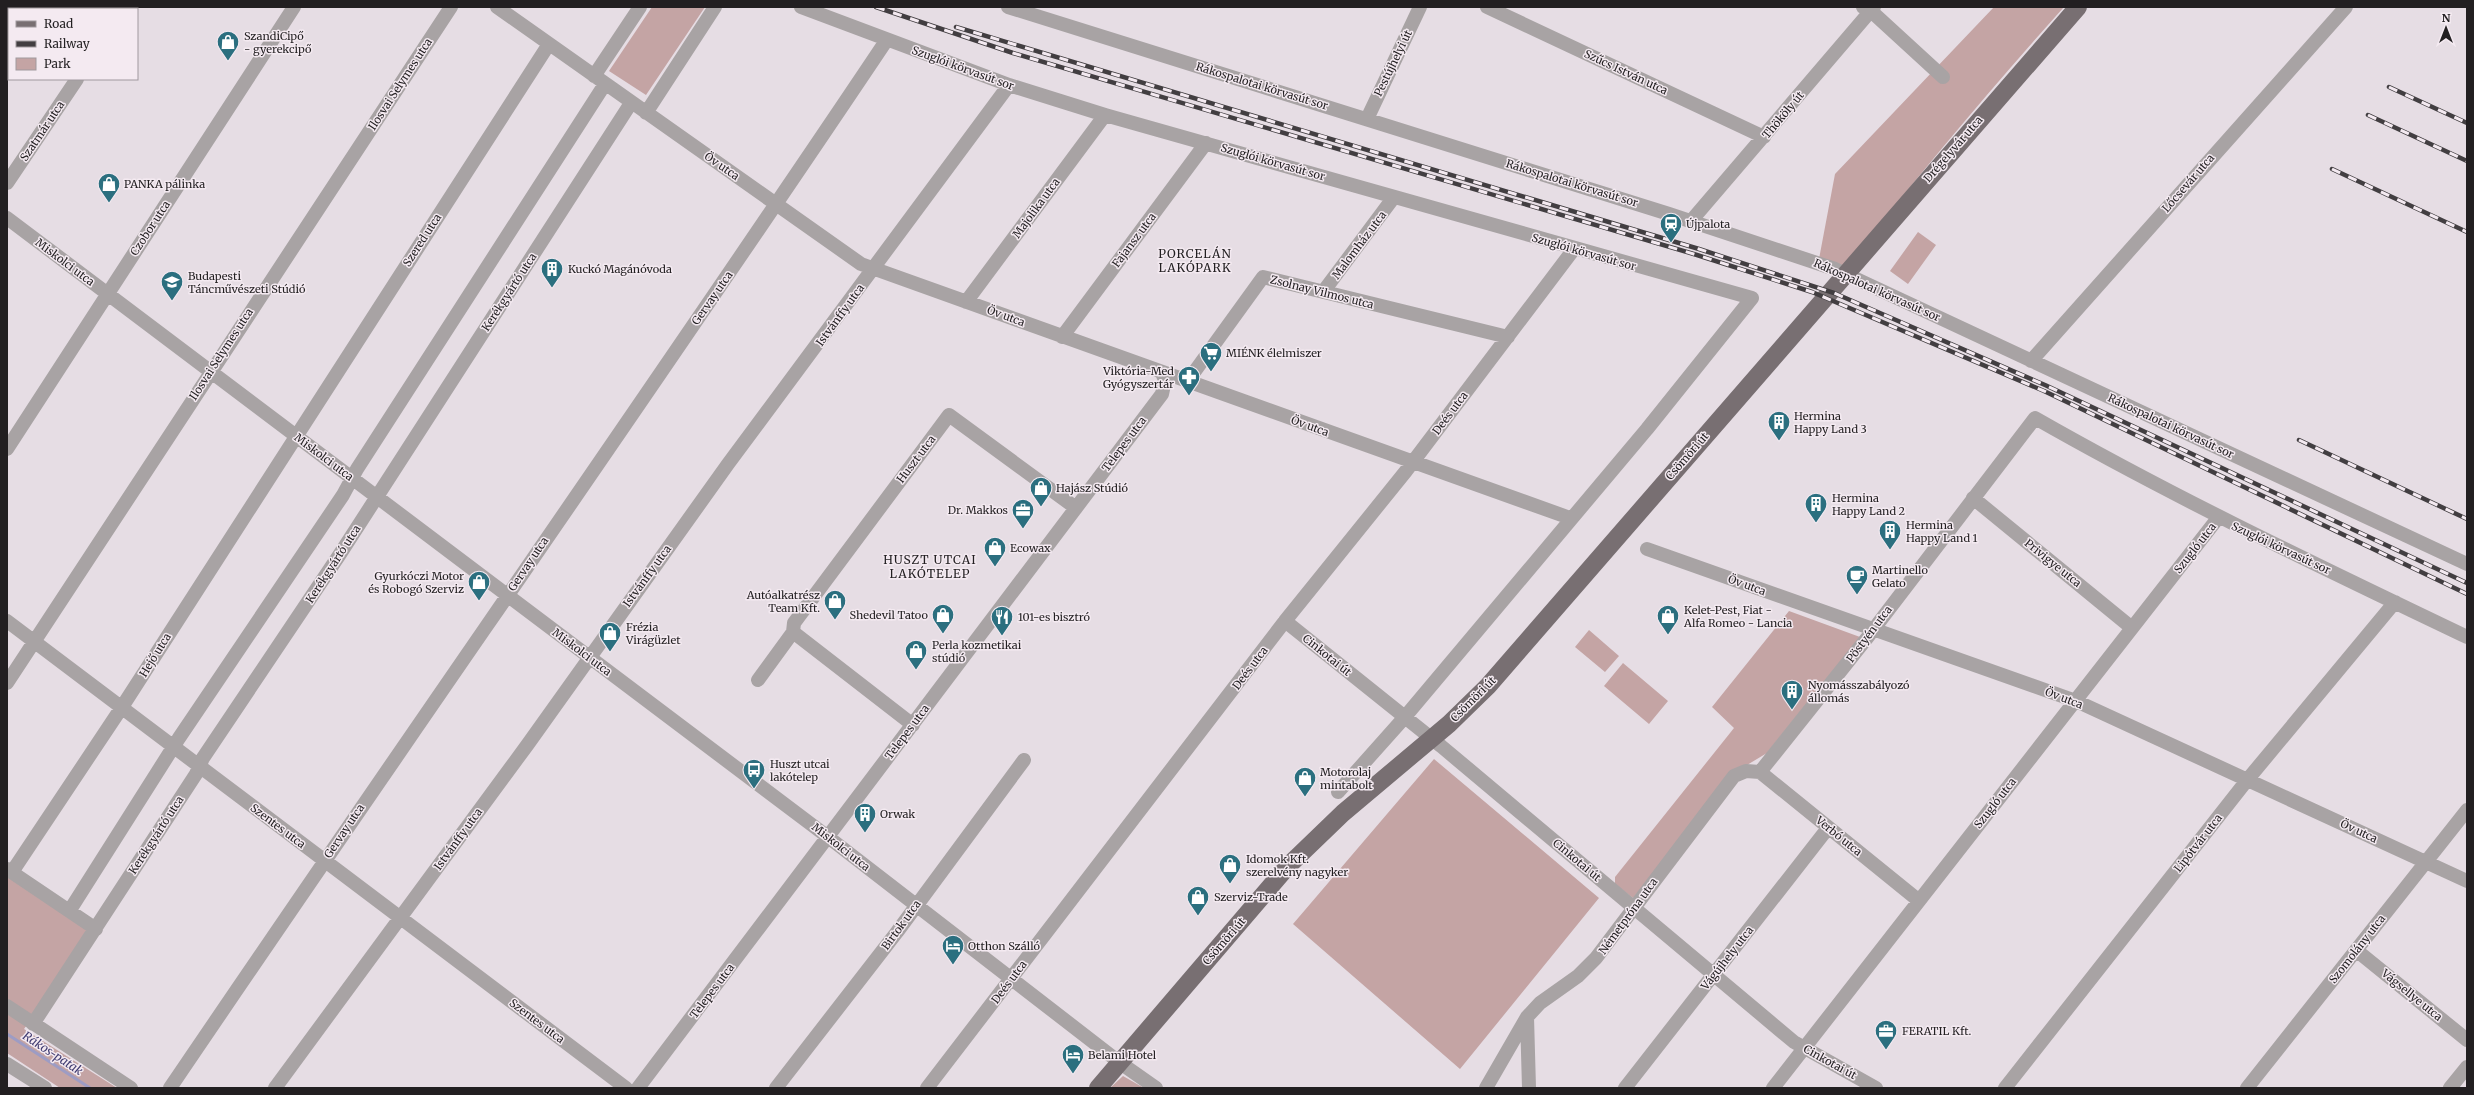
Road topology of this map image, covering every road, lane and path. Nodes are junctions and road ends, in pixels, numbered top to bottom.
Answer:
1 (294, 7) edge
2 (451, 7) edge
3 (497, 7) edge
4 (640, 7) edge
5 (715, 7) edge
6 (801, 7) edge
7 (1008, 7) edge
8 (1420, 7) edge
9 (1487, 7) edge
10 (2078, 7) edge
11 (2346, 7) edge
12 (1869, 8) edge
13 (886, 41) junction
14 (549, 44) junction
15 (594, 76) junction
16 (1943, 77) dead end
17 (75, 80) edge
18 (605, 84) junction
19 (1009, 85) junction
20 (631, 103) junction
21 (646, 113) junction
22 (1105, 115) junction
23 (1367, 119) junction
24 (1764, 137) junction
25 (1206, 143) junction
26 (7, 183) edge
27 (1394, 197) junction
28 (776, 205) junction
29 (7, 218) edge
30 (1690, 221) junction
31 (1574, 249) junction
32 (873, 269) junction
33 (1323, 292) junction
34 (1829, 292) joint
35 (107, 293) junction
36 (966, 302) junction
37 (1062, 337) junction
38 (1508, 337) junction
39 (2031, 360) junction
40 (210, 371) junction
41 (1162, 373) junction
42 (1187, 382) junction
43 (2035, 418) joint
44 (296, 436) junction
45 (7, 449) edge
46 (1412, 463) junction
47 (352, 477) junction
48 (375, 498) junction
49 (1973, 498) junction
50 (1076, 508) junction
51 (1570, 518) junction
52 (2218, 518) junction
53 (1647, 549) dead end
54 (2467, 564) edge
55 (507, 595) junction
56 (2395, 602) junction
57 (7, 621) edge
58 (1285, 621) junction
59 (2132, 628) junction
60 (1872, 629) junction
61 (793, 632) junction
62 (2467, 636) edge
63 (34, 642) junction
64 (590, 657) junction
65 (758, 680) dead end
66 (7, 683) edge
67 (2076, 701) junction
68 (122, 707) junction
69 (1404, 718) junction
70 (913, 725) junction
71 (1430, 738) junction
72 (174, 747) junction
73 (1024, 760) dead end
74 (199, 766) junction
75 (1760, 772) junction
76 (2248, 779) junction
77 (1338, 792) dead end
78 (2467, 810) edge
79 (1828, 828) junction
80 (828, 837) junction
81 (324, 860) junction
82 (2425, 862) junction
83 (10, 871) edge
84 (2467, 881) edge
85 (1918, 900) junction
86 (916, 905) junction
87 (1634, 908) junction
88 (70, 910) junction
89 (400, 918) junction
90 (96, 929) junction
91 (2356, 950) junction
92 (1714, 975) junction
93 (1011, 979) junction
94 (7, 1006) edge
95 (1527, 1017) junction
96 (33, 1024) junction
97 (2467, 1040) edge
98 (1805, 1048) junction
99 (1119, 1062) junction
100 (8, 1067) edge
101 (2467, 1067) edge
102 (45, 1088) edge
103 (131, 1088) edge
104 (170, 1088) edge
105 (275, 1088) edge
106 (626, 1088) edge
107 (638, 1088) edge
108 (776, 1088) edge
109 (927, 1088) edge
110 (1098, 1088) edge
111 (1156, 1088) edge
112 (1486, 1088) edge
113 (1529, 1088) edge
114 (1624, 1088) edge
115 (1773, 1088) edge
116 (1876, 1088) edge
117 (2005, 1088) edge
118 (2247, 1088) edge
119 (2450, 1088) edge

1 - 35 street, Czobor utca
2 - 40 street, Ilosvai Selymes utca
3 - 14 street, Öv utca
4 - 15 street
5 - 21 street
6 - 13 street, Szuglói körvasút sor
7 - 23 street, Rákospalotai körvasút sor
8 - 23 street, Pestújhelyi út
9 - 24 street, Szűcs István utca
10 - 34 main road, Drégelyvár utca
11 - 39 street, Lőcsevár utca
12 - 16 street
12 - 24 street, Thököly út
13 - 19 street, Szuglói körvasút sor
13 - 28 street, Gervay utca
14 - 15 street, Öv utca
14 - 44 street, Szered utca
15 - 18 street, Öv utca
17 - 26 street, Szatmár utca
18 - 20 street, Öv utca
18 - 47 street
19 - 22 street, Szuglói körvasút sor
19 - 32 street, Istvánffy utca
20 - 21 street, Öv utca
20 - 48 street, Kerékgyártó utca
21 - 28 street, Öv utca
22 - 25 street, Szuglói körvasút sor
22 - 36 street, Majolika utca
23 - 30 street, Rákospalotai körvasút sor
24 - 30 street, Thököly út
25 - 27 street, Szuglói körvasút sor
25 - 37 street, Fajansz utca
27 - 31 street, Szuglói körvasút sor
27 - 33 street, Malomház utca
28 - 32 street, Öv utca
28 - 55 street, Gervay utca
29 - 35 street, Miskolci utca
30 - 39 street, Rákospalotai körvasút sor
31 - 38 street, Deés utca
31 - 51 street, Szuglói körvasút sor
32 - 36 street, Öv utca
32 - 64 street, Istvánffy utca
33 - 38 street, Zsolnay Vilmos utca
33 - 42 street, Zsolnay Vilmos utca
34 - 71 main road, Csömöri út
35 - 40 street, Miskolci utca
35 - 45 street, Czobor utca
36 - 37 street, Öv utca
37 - 41 street, Öv utca
38 - 46 street, Deés utca
39 - 54 street, Rákospalotai körvasút sor
40 - 44 street, Miskolci utca
40 - 63 street, Ilosvai Selymes utca
41 - 42 street, Öv utca
41 - 50 street, Telepes utca
42 - 46 street, Öv utca
43 - 49 street, Pöstyén utca
43 - 52 street, Szuglói körvasút sor
44 - 47 street, Miskolci utca
44 - 68 street, Hejő utca
46 - 51 street, Öv utca
46 - 58 street, Deés utca
47 - 48 street, Miskolci utca
47 - 72 street
48 - 55 street, Miskolci utca
48 - 74 street, Kerékgyártó utca
49 - 59 street, Privigye utca
49 - 60 street, Pöstyén utca
50 - 61 street, Huszt utca
50 - 70 street, Telepes utca
51 - 69 street
52 - 56 street, Szuglói körvasút sor
52 - 59 street, Szugló utca
53 - 60 street, Öv utca
55 - 64 street, Miskolci utca
55 - 81 street, Gervay utca
56 - 62 street, Szuglói körvasút sor
56 - 76 street, Lipótvár utca
57 - 63 street, Szentes utca
58 - 69 street, Cinkotai út
58 - 93 street, Deés utca
59 - 67 street, Szugló utca
60 - 67 street, Öv utca
60 - 75 street, Pöstyén utca
61 - 65 street, Huszt utca
61 - 70 street
63 - 66 street, Ilosvai Selymes utca
63 - 68 street, Szentes utca
64 - 80 street, Miskolci utca
64 - 89 street, Istvánffy utca
67 - 76 street, Öv utca
67 - 85 street, Szugló utca
68 - 72 street, Szentes utca
68 - 83 street, Hejő utca
69 - 71 street, Cinkotai út
69 - 77 street
70 - 80 street, Telepes utca
71 - 87 street, Cinkotai út
71 - 99 main road, Csömöri út
72 - 74 street, Szentes utca
72 - 88 street
73 - 86 street, Birtok utca
74 - 81 street, Szentes utca
74 - 90 street, Kerékgyártó utca
75 - 79 street, Verbó utca
75 - 87 street, Németpróna utca
76 - 82 street, Öv utca
76 - 117 street, Lipótvár utca
78 - 82 street, Szomolány utca
79 - 85 street, Verbó utca
79 - 92 street, Vágújhely utca
80 - 86 street, Miskolci utca
80 - 107 street, Telepes utca
81 - 89 street, Szentes utca
81 - 104 street, Gervay utca
82 - 84 street, Öv utca
82 - 91 street, Szomolány utca
83 - 88 street
85 - 98 street, Szugló utca
86 - 93 street, Miskolci utca
86 - 108 street, Birtok utca
87 - 92 street, Cinkotai út
87 - 95 street, Németpróna utca
88 - 90 street
89 - 105 street, Istvánffy utca
89 - 106 street, Szentes utca
90 - 96 street, Kerékgyártó utca
91 - 97 street, Vágsellye utca
91 - 118 street, Szomolány utca
92 - 98 street, Cinkotai út
92 - 114 street, Vágújhely utca
93 - 99 street, Miskolci utca
93 - 109 street, Deés utca
94 - 96 street
95 - 112 street, Németpróna utca
95 - 113 street
96 - 103 street
98 - 115 street, Szugló utca
98 - 116 street, Cinkotai út
99 - 110 main road, Csömöri út
99 - 111 street, Miskolci utca
100 - 102 street
101 - 119 street

